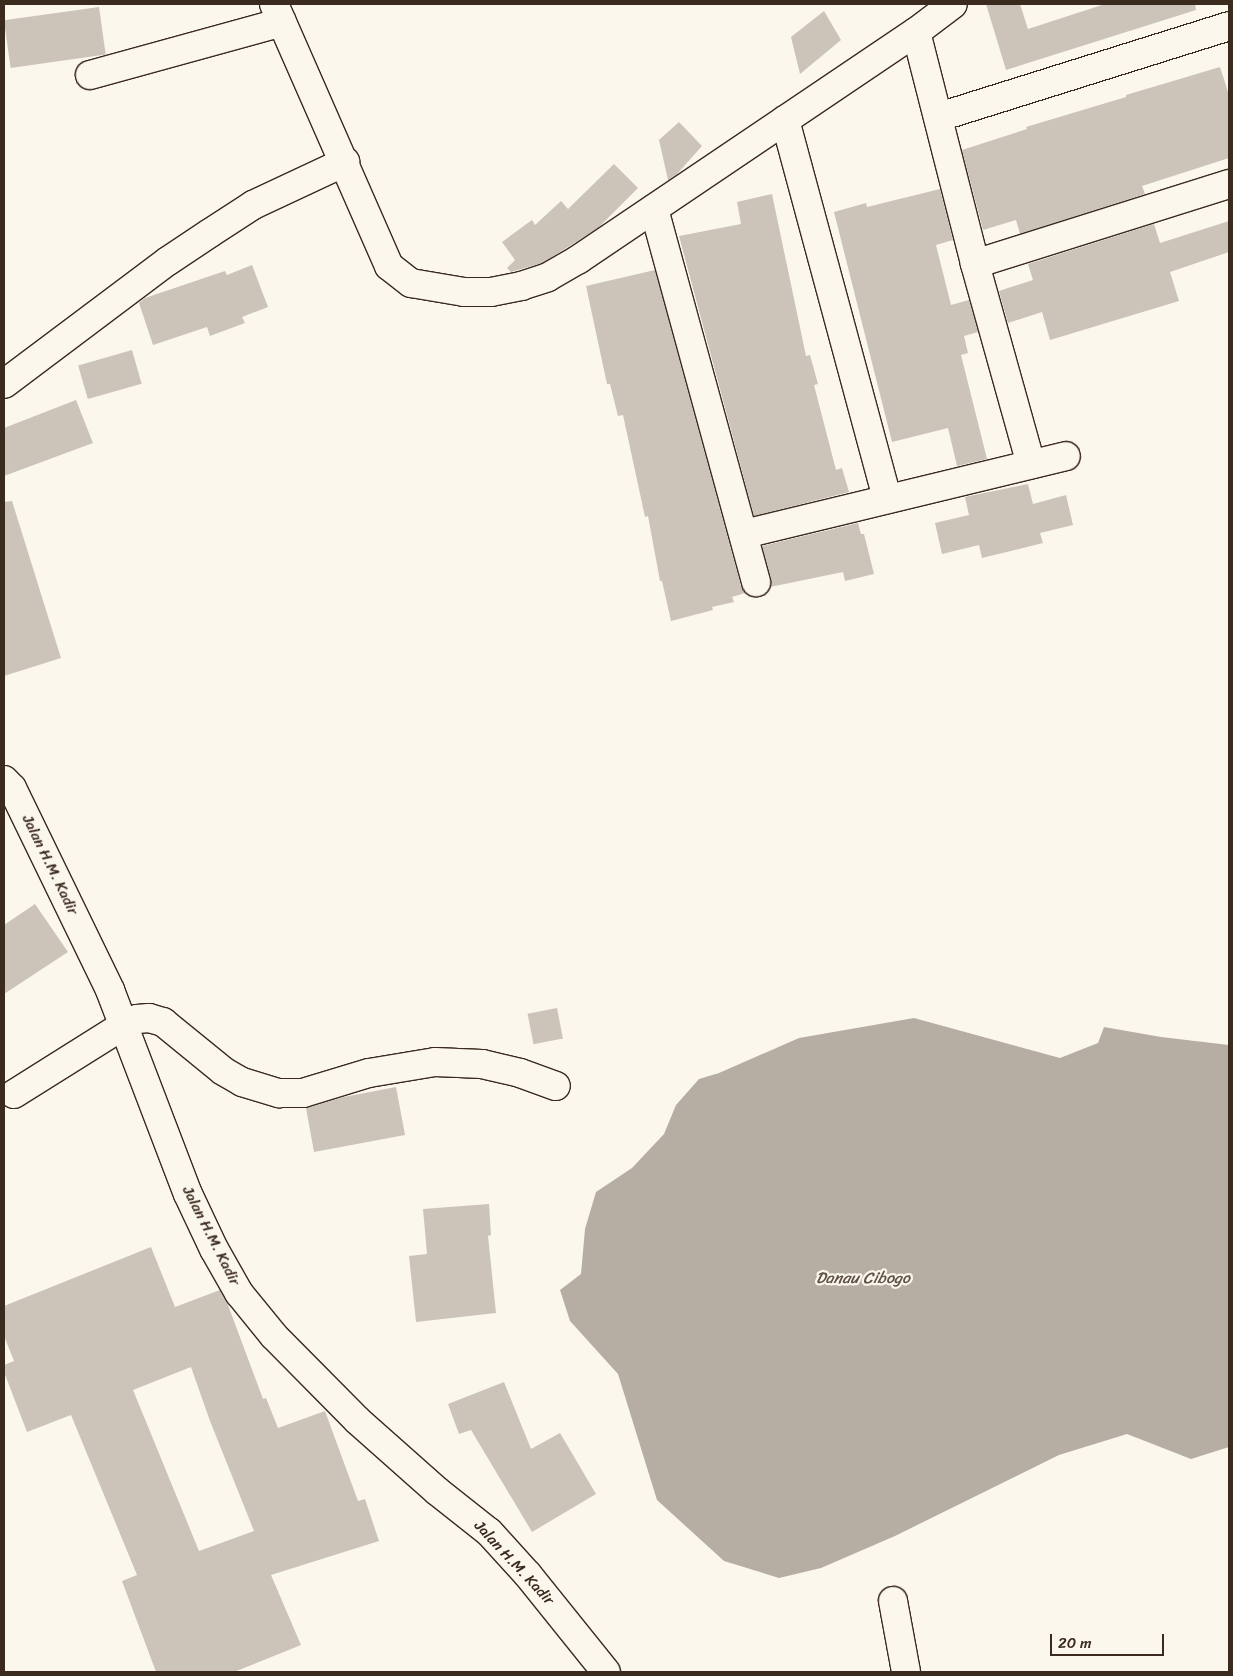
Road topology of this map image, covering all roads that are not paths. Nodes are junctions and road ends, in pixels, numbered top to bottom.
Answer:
1 (953, 4) edge
2 (278, 13) edge
3 (1229, 26) edge
4 (916, 32) junction
5 (90, 75) dead end
6 (939, 117) junction
7 (785, 120) junction
8 (345, 162) junction
9 (1229, 184) edge
10 (654, 209) junction
11 (975, 264) junction
12 (4, 384) edge
13 (1066, 456) dead end
14 (1031, 464) junction
15 (887, 500) junction
16 (744, 534) junction
17 (756, 582) dead end
18 (4, 780) edge
19 (124, 1024) junction
20 (556, 1086) dead end
21 (14, 1094) dead end
22 (893, 1600) dead end
23 (606, 1672) edge
24 (906, 1672) edge

1 - 4 street
2 - 5 street
2 - 8 street
3 - 6 street
4 - 6 street
4 - 7 street
6 - 11 street
7 - 10 street
7 - 15 street
8 - 10 street
8 - 12 street
9 - 11 street
10 - 16 street
11 - 14 street
13 - 14 street
14 - 15 street
15 - 16 street
16 - 17 street
18 - 19 street, Jalan H.M. Kadir
19 - 20 street
19 - 21 street
19 - 23 street, Jalan H.M. Kadir
22 - 24 street

